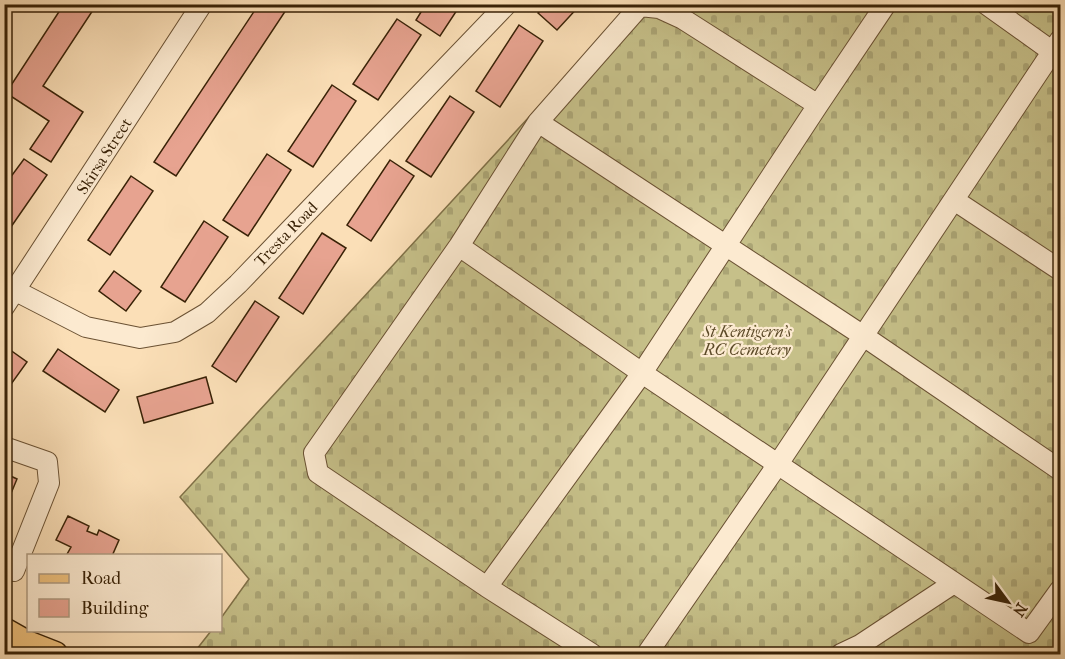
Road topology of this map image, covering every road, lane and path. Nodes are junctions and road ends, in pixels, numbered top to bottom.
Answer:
1 (202, 4) edge
2 (507, 4) edge
3 (886, 4) edge
4 (986, 4) edge
5 (1058, 49) edge
6 (818, 105) junction
7 (538, 122) junction
8 (954, 200) junction
9 (725, 245) junction
10 (459, 246) junction
11 (1060, 270) edge
12 (16, 291) junction
13 (4, 307) edge
14 (862, 335) junction
15 (642, 373) junction
16 (4, 447) edge
17 (778, 464) junction
18 (1060, 470) edge
19 (14, 570) dead end
20 (954, 583) junction
21 (487, 587) junction
22 (1060, 590) edge
23 (4, 630) edge
24 (55, 654) edge
25 (592, 654) edge
26 (647, 654) edge
27 (841, 654) edge

1 - 12 street, Skirsa Street
2 - 12 street, Tresta Road
3 - 6 street
4 - 5 street
5 - 8 street
6 - 7 street
6 - 9 street
7 - 9 street
7 - 10 street
8 - 11 street
8 - 14 street
9 - 14 street
9 - 15 street
10 - 15 street
10 - 21 street
12 - 13 street, Skirsa Street
14 - 17 street
14 - 18 street
15 - 17 street
15 - 21 street
16 - 19 street
17 - 20 street
17 - 26 street
20 - 22 street
20 - 27 street
21 - 25 street
23 - 24 main road

